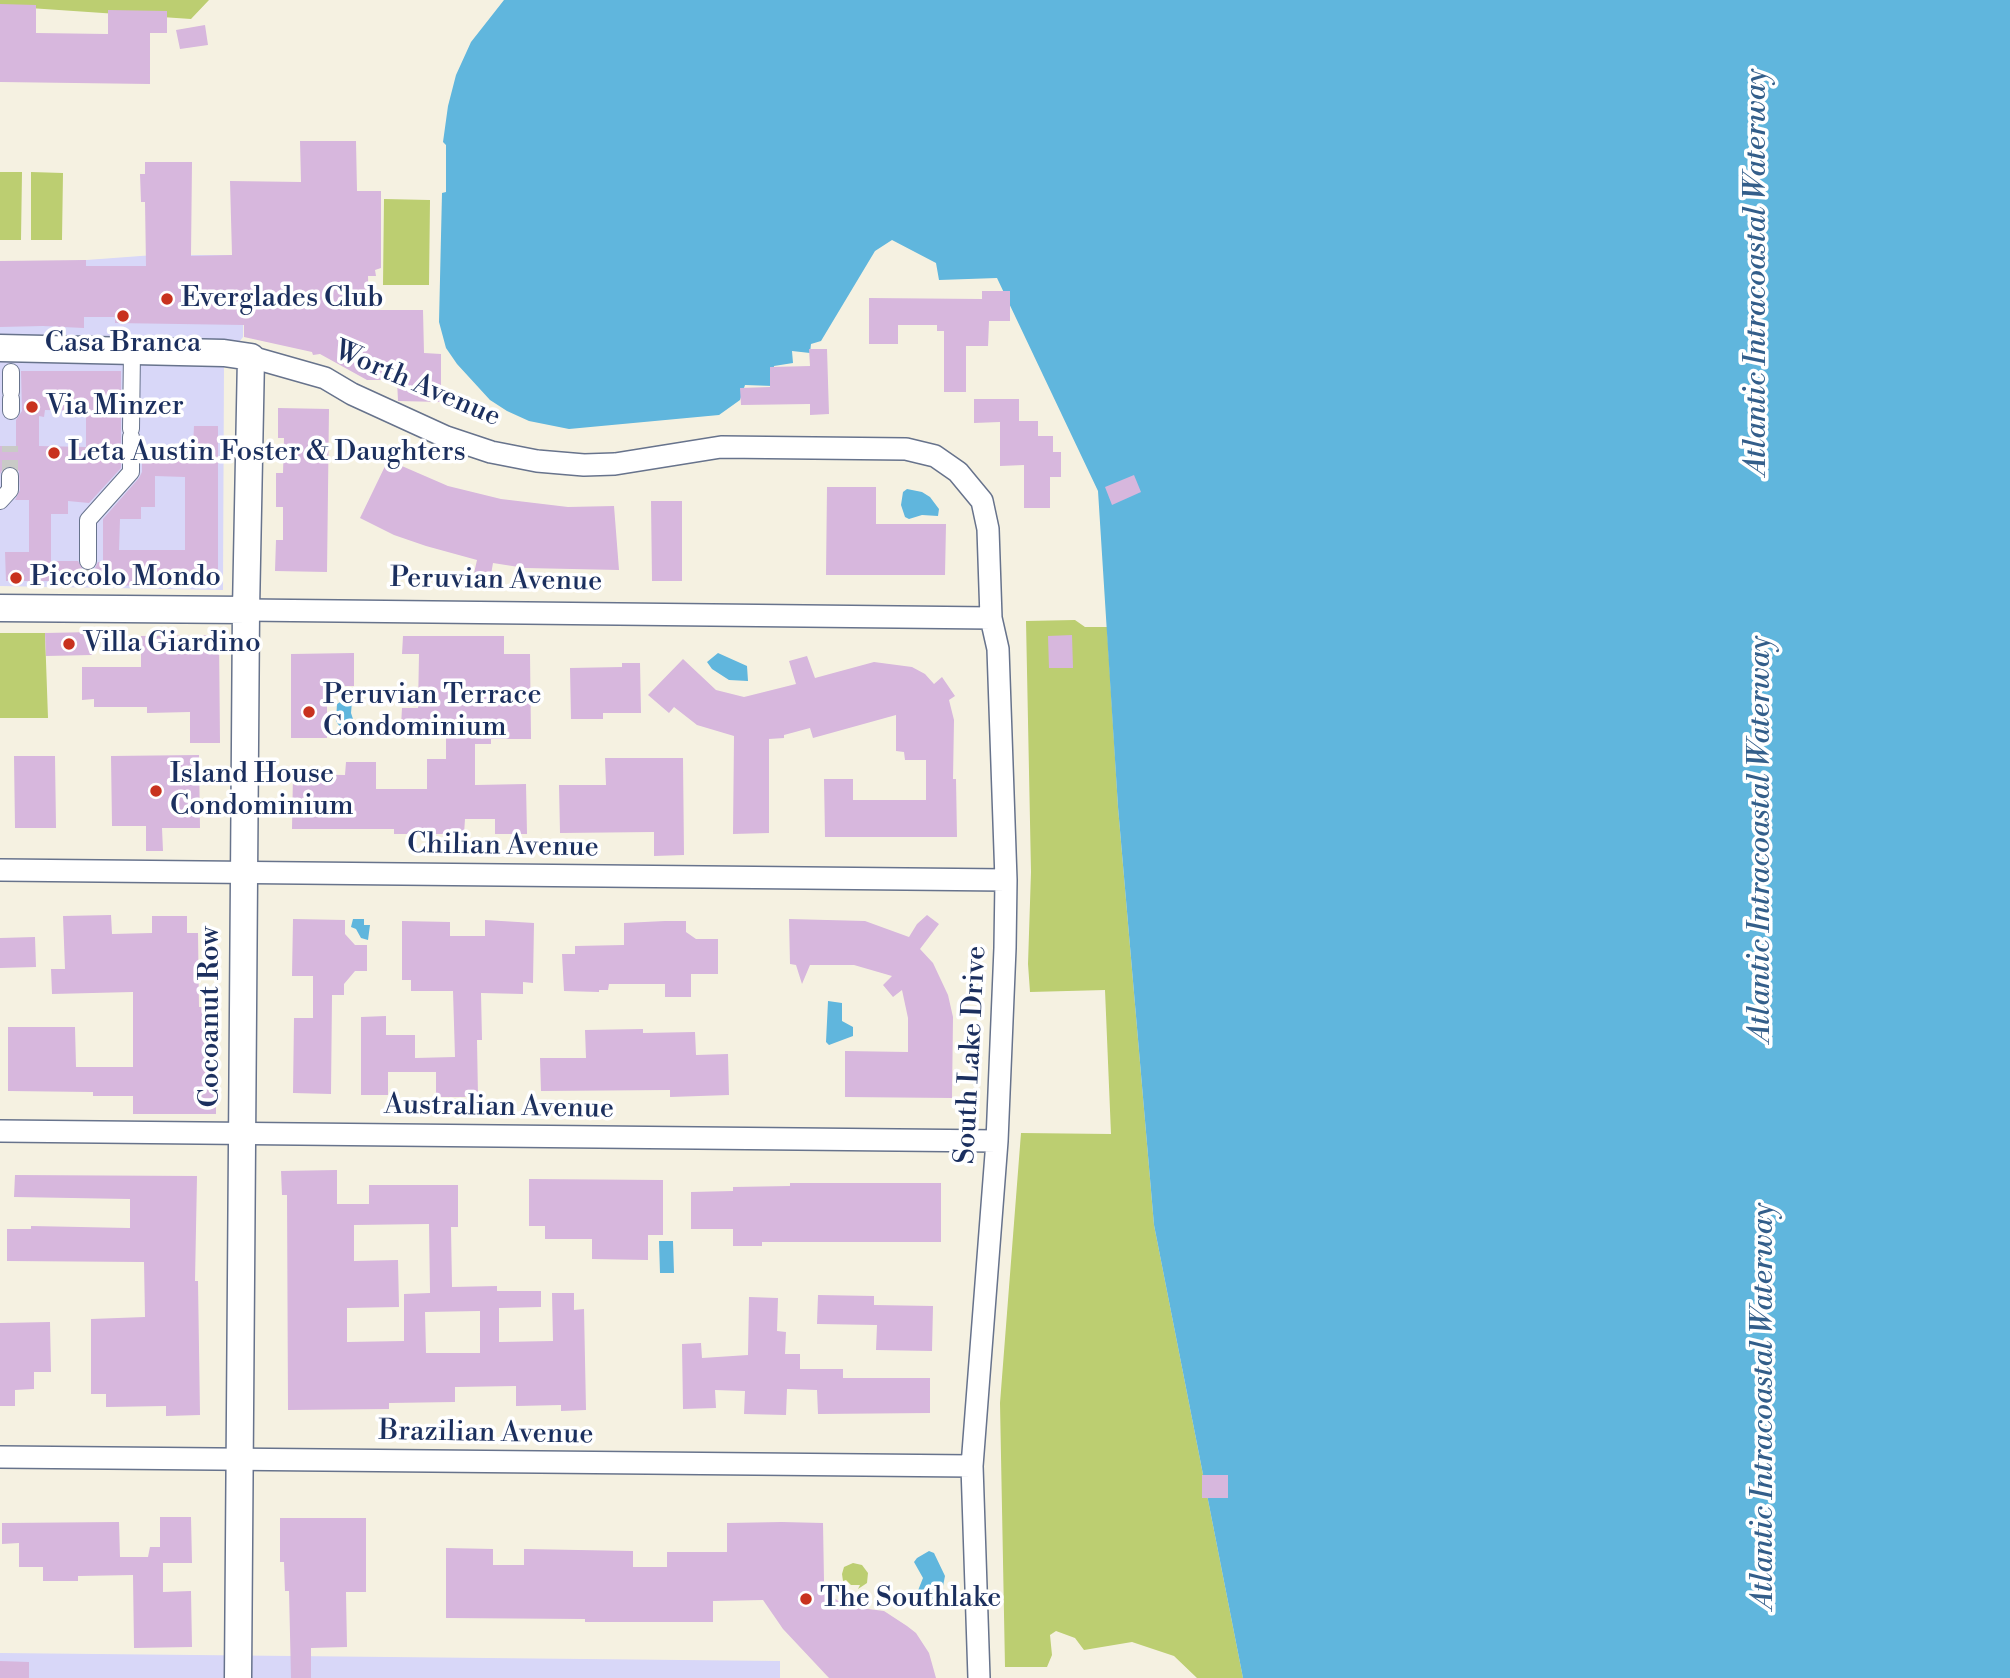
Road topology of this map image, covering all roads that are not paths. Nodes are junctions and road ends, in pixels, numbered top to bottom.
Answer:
1 (132, 351) junction
2 (251, 357) junction
3 (5, 360) edge
4 (11, 400) dead end
5 (935, 456) joint
6 (10, 476) tunnel mouth
7 (0, 501) edge
8 (88, 562) tunnel mouth
9 (0, 608) edge
10 (246, 610) junction
11 (990, 618) junction
12 (0, 870) edge
13 (243, 872) junction
14 (1006, 880) junction
15 (0, 1131) edge
16 (241, 1134) junction
17 (997, 1141) junction
18 (0, 1457) edge
19 (240, 1460) junction
20 (972, 1466) junction
21 (238, 1678) edge
22 (979, 1678) edge

1 - 2 street, Worth Avenue
1 - 3 street, Worth Avenue
1 - 8 street
2 - 5 street, Worth Avenue
2 - 10 street, Cocoanut Row
3 - 4 street
5 - 11 street, South Lake Drive
6 - 7 street
9 - 10 street, Peruvian Avenue
10 - 11 street, Peruvian Avenue
10 - 13 street, Cocoanut Row
11 - 14 street, South Lake Drive
12 - 13 street, Chilian Avenue
13 - 14 street, Chilian Avenue
13 - 16 street, Cocoanut Row
14 - 17 street, South Lake Drive
15 - 16 street, Australian Avenue
16 - 17 street, Australian Avenue
16 - 19 street, Cocoanut Row
17 - 20 street, South Lake Drive
18 - 19 street, Brazilian Avenue
19 - 20 street, Brazilian Avenue
19 - 21 street, Cocoanut Row
20 - 22 street, South Lake Drive

